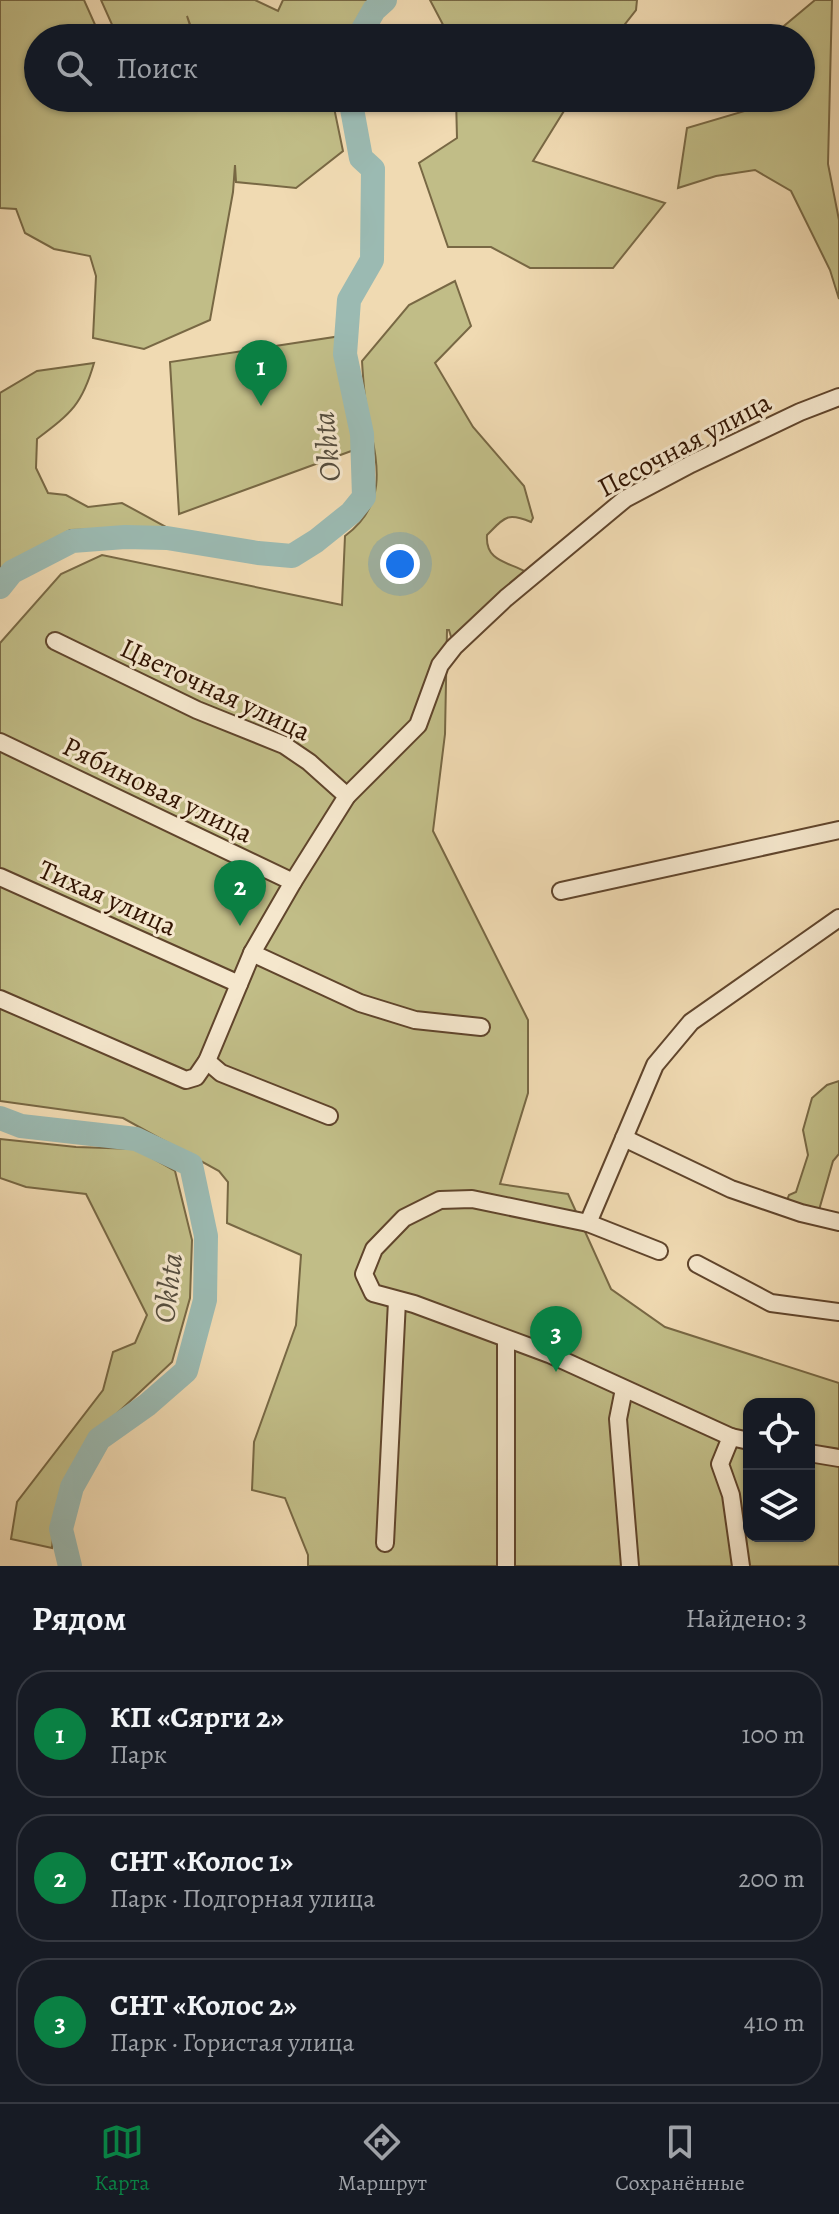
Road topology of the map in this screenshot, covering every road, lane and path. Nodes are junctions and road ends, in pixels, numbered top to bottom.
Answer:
1 (839, 397) edge
2 (55, 641) dead end
3 (0, 742) edge
4 (347, 796) junction
5 (839, 830) edge
6 (0, 877) edge
7 (293, 882) junction
8 (561, 891) dead end
9 (839, 918) edge
10 (252, 953) junction
11 (239, 984) junction
12 (0, 999) edge
13 (481, 1027) dead end
14 (207, 1061) junction
15 (329, 1116) dead end
16 (624, 1138) junction
17 (839, 1222) edge
18 (588, 1223) junction
19 (659, 1251) dead end
20 (697, 1264) dead end
21 (397, 1301) junction
22 (839, 1312) edge
23 (506, 1339) junction
24 (624, 1389) junction
25 (731, 1437) junction
26 (743, 1440) edge
27 (815, 1454) edge
28 (839, 1458) edge
29 (385, 1543) dead end
30 (506, 1566) edge
31 (630, 1566) edge
32 (741, 1566) edge

1 - 4 street, Песочная улица
2 - 4 street, Цветочная улица
3 - 7 street, Рябиновая улица
4 - 7 street, Песочная улица
5 - 8 street
6 - 11 street, Тихая улица
7 - 10 street, Песочная улица
9 - 16 street
10 - 11 street, Песочная улица
10 - 13 street
11 - 14 street, Песочная улица
12 - 14 street
14 - 15 street
16 - 17 street
16 - 18 street
18 - 19 street
18 - 21 street
20 - 22 street
21 - 23 street
21 - 29 street
23 - 24 street
23 - 30 street
24 - 25 street
24 - 31 street
25 - 26 street
25 - 32 street
27 - 28 street

